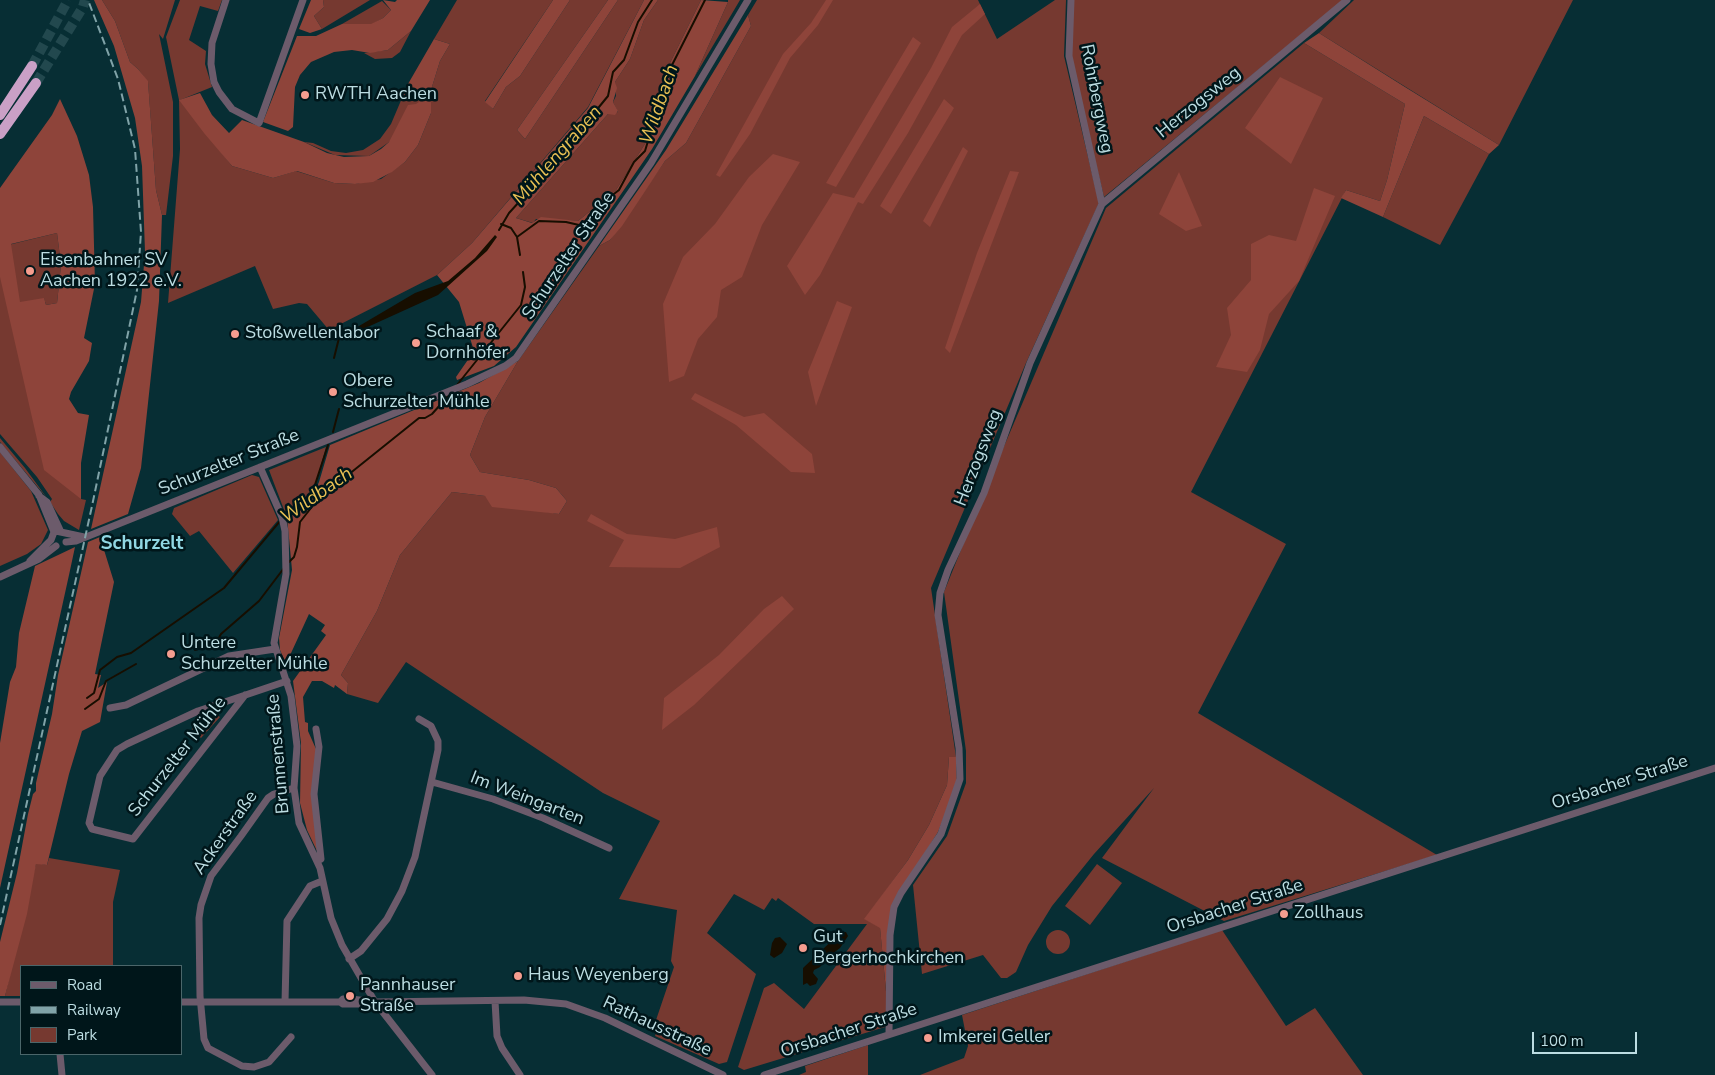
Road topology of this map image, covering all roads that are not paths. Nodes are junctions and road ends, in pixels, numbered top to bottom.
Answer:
1 (226, 0) edge
2 (304, 0) edge
3 (748, 0) edge
4 (1071, 0) edge
5 (1347, 0) edge
6 (32, 66) tunnel mouth
7 (36, 83) tunnel mouth
8 (0, 114) edge
9 (0, 134) edge
10 (1102, 204) junction
11 (0, 447) edge
12 (260, 467) junction
13 (59, 537) junction
14 (0, 577) edge
15 (275, 649) junction
16 (287, 681) junction
17 (245, 695) junction
18 (110, 708) dead end
19 (419, 719) dead end
20 (316, 729) dead end
21 (1715, 768) edge
22 (432, 782) junction
23 (294, 788) junction
24 (609, 848) dead end
25 (317, 861) junction
26 (322, 881) junction
27 (349, 959) junction
28 (495, 1001) junction
29 (0, 1002) edge
30 (20, 1002) edge
31 (182, 1002) edge
32 (201, 1002) junction
33 (285, 1002) junction
34 (372, 1002) junction
35 (889, 1034) junction
36 (290, 1037) dead end
37 (60, 1055) edge
38 (62, 1075) edge
39 (432, 1075) edge
40 (520, 1075) edge
41 (723, 1075) edge
42 (764, 1075) edge

1 - 2 street
3 - 12 street, Schurzelter Straße
4 - 10 street, Rohrbergweg
5 - 10 street, Herzogsweg
6 - 8 highway
7 - 9 highway
10 - 35 street, Herzogsweg
11 - 13 street
12 - 13 street, Schurzelter Straße
12 - 15 street, Brunnenstraße
13 - 14 street
15 - 16 street, Brunnenstraße
15 - 18 street
16 - 17 street, Schurzelter Mühle
16 - 23 street, Brunnenstraße
17 - 17 street, Schurzelter Mühle
19 - 22 street
20 - 25 street
21 - 35 street, Orsbacher Straße
22 - 24 street, Im Weingarten
22 - 27 street
23 - 25 street, Brunnenstraße
23 - 32 street, Ackerstraße
25 - 26 street, Brunnenstraße
26 - 27 street, Brunnenstraße
26 - 33 street
27 - 34 street, Brunnenstraße
28 - 34 street, Rathausstraße
28 - 40 street
28 - 41 street, Rathausstraße
29 - 30 street
31 - 32 street, Rathausstraße
32 - 33 street, Rathausstraße
32 - 36 street, Ackerstraße
33 - 34 street, Rathausstraße
34 - 39 street
35 - 42 street, Orsbacher Straße
37 - 38 street

